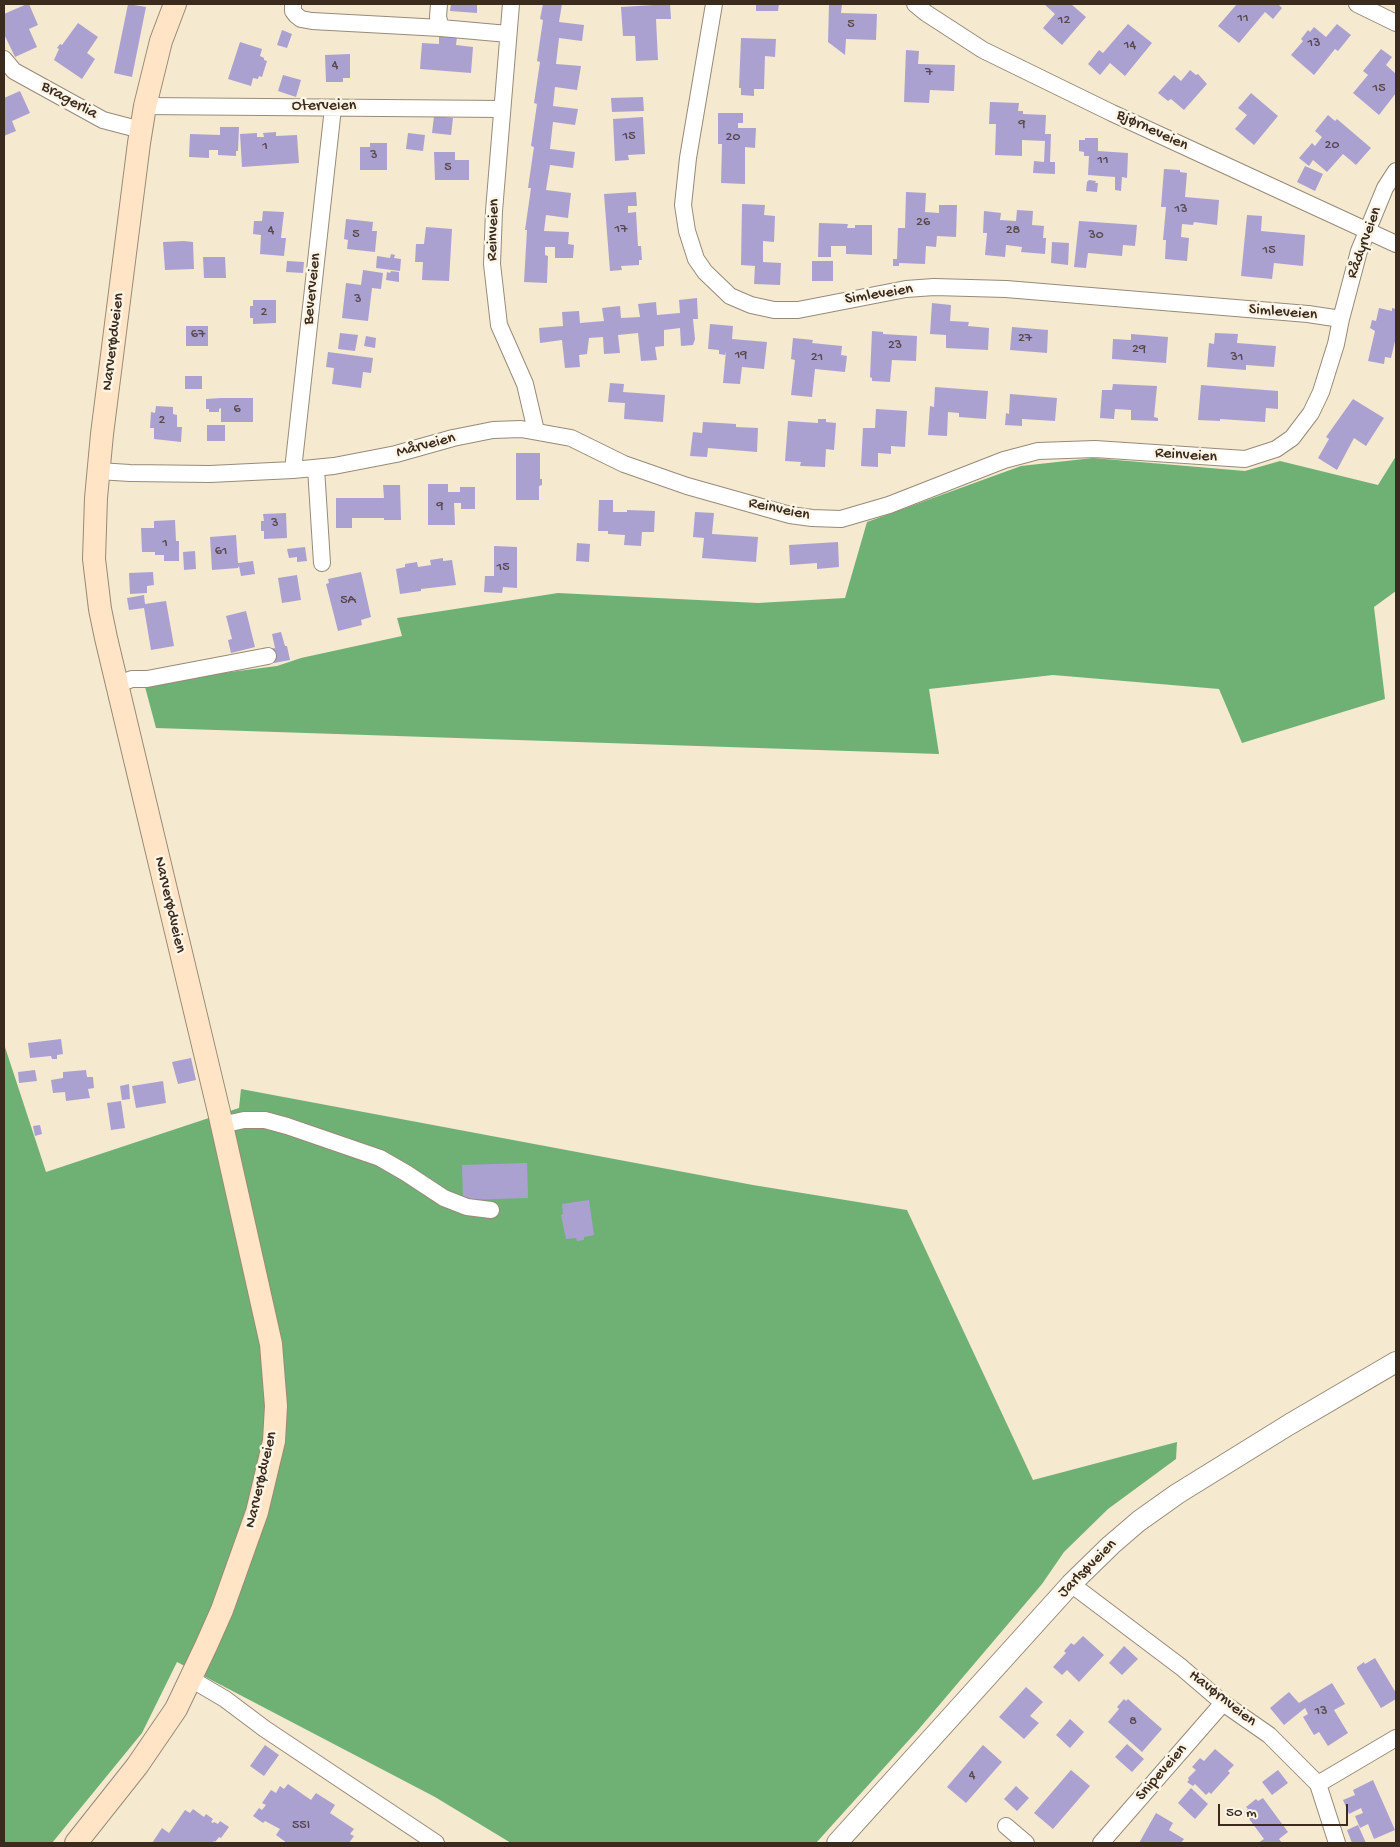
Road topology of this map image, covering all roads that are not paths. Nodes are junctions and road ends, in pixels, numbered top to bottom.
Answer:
1 (175, 4) edge
2 (293, 4) edge
3 (439, 4) edge
4 (510, 4) edge
5 (714, 4) edge
6 (915, 4) edge
7 (1357, 4) edge
8 (1396, 23) edge
9 (441, 28) junction
10 (508, 34) junction
11 (4, 59) edge
12 (145, 106) junction
13 (333, 108) junction
14 (502, 109) junction
15 (141, 130) junction
16 (1396, 171) edge
17 (1367, 229) junction
18 (1396, 244) edge
19 (1341, 319) junction
20 (536, 431) junction
21 (316, 468) junction
22 (293, 470) junction
23 (98, 471) junction
24 (322, 563) dead end
25 (268, 656) dead end
26 (118, 684) junction
27 (221, 1125) junction
28 (491, 1210) dead end
29 (1396, 1362) edge
30 (1071, 1584) junction
31 (191, 1679) junction
32 (1223, 1703) junction
33 (1396, 1738) edge
34 (1318, 1784) junction
35 (1006, 1826) dead end
36 (76, 1843) edge
37 (436, 1843) edge
38 (837, 1843) edge
39 (1026, 1843) edge
40 (1101, 1843) edge
41 (1337, 1843) edge

1 - 12 main road, Narverødveien
2 - 9 street
3 - 9 street
4 - 10 street, Reinveien
5 - 19 street, Simleveien
6 - 17 street, Bjørneveien
7 - 8 street
9 - 10 street
10 - 14 street, Reinveien
11 - 15 street, Bragerlia
12 - 13 street, Oterveien
12 - 15 main road, Narverødveien
13 - 14 street, Oterveien
13 - 22 street, Beverveien
14 - 20 street, Reinveien
15 - 23 main road, Narverødveien
16 - 17 street, Rådyrveien
17 - 18 street, Bjørneveien
17 - 19 street, Rådyrveien
19 - 20 street, Reinveien
20 - 21 street, Mårveien
21 - 22 street, Mårveien
21 - 24 street
22 - 23 street, Mårveien
23 - 26 main road, Narverødveien
25 - 26 street
26 - 27 main road, Narverødveien
27 - 28 street
27 - 31 main road, Narverødveien
29 - 30 street, Jarlsøveien
30 - 32 street, Havørnveien
30 - 38 street, Jarlsøveien
31 - 36 main road, Narverødveien
31 - 37 street
32 - 34 street, Havørnveien
32 - 40 street, Snipeveien
33 - 34 street
34 - 41 street, Havørnveien
35 - 39 street

